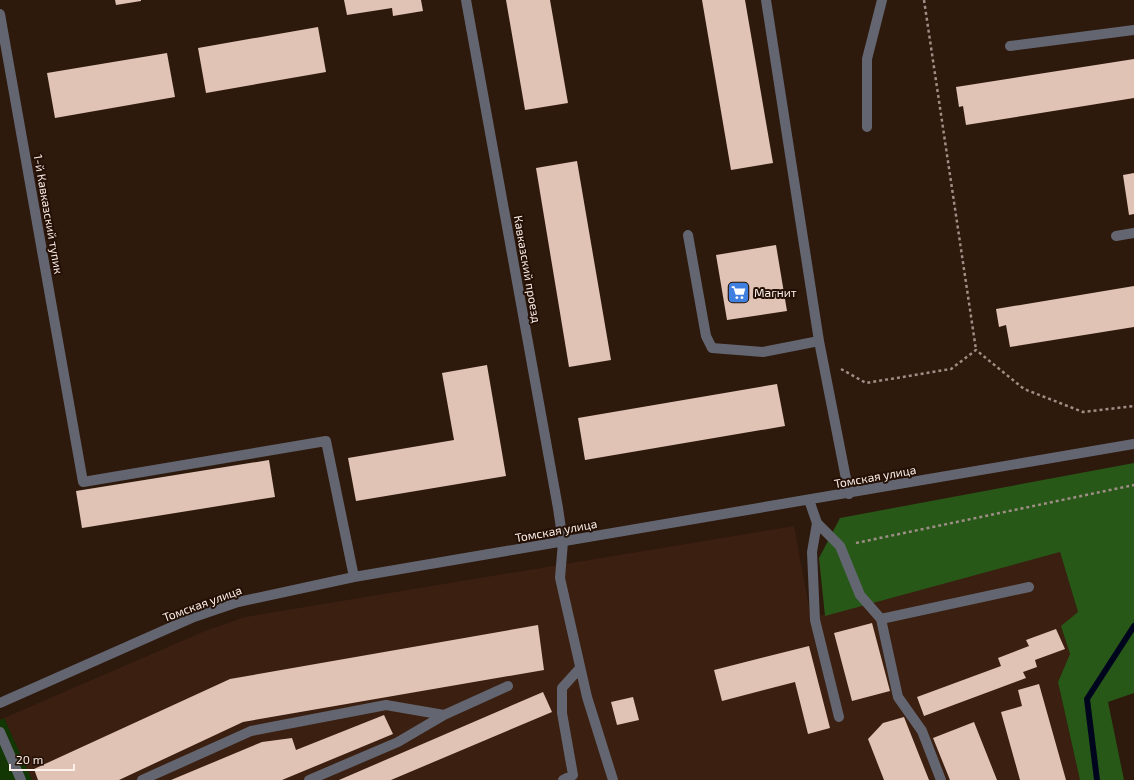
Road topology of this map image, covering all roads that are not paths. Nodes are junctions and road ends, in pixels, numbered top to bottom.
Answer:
1 (466, 0) edge
2 (766, 0) edge
3 (882, 0) edge
4 (0, 14) edge
5 (1134, 30) edge
6 (1010, 46) dead end
7 (867, 127) dead end
8 (1134, 233) edge
9 (688, 235) dead end
10 (1116, 236) dead end
11 (819, 341) junction
12 (1134, 444) edge
13 (849, 494) junction
14 (809, 500) junction
15 (817, 523) junction
16 (563, 542) junction
17 (354, 577) junction
18 (1029, 587) dead end
19 (881, 619) junction
20 (580, 668) junction
21 (508, 686) dead end
22 (0, 703) edge
23 (444, 715) junction
24 (839, 717) dead end
25 (0, 732) edge
26 (574, 777) edge
27 (21, 780) edge
28 (142, 780) edge
29 (309, 780) edge
30 (563, 780) edge
31 (613, 780) edge
32 (941, 780) edge

1 - 16 street, Кавказский проезд
2 - 11 street
3 - 7 street
4 - 17 street, 1-й Кавказский тупик
5 - 6 street
8 - 10 street
9 - 11 street
11 - 13 street
12 - 13 street, Томская улица
13 - 14 street, Томская улица
14 - 15 street
14 - 16 street, Томская улица
15 - 19 street
15 - 24 street
16 - 17 street, Томская улица
16 - 20 street, Кавказский проезд
17 - 22 street, Томская улица
18 - 19 street
19 - 32 street
20 - 26 street
20 - 31 street, Кавказский проезд
21 - 23 street
23 - 28 street
23 - 29 street
25 - 27 street
26 - 30 street

